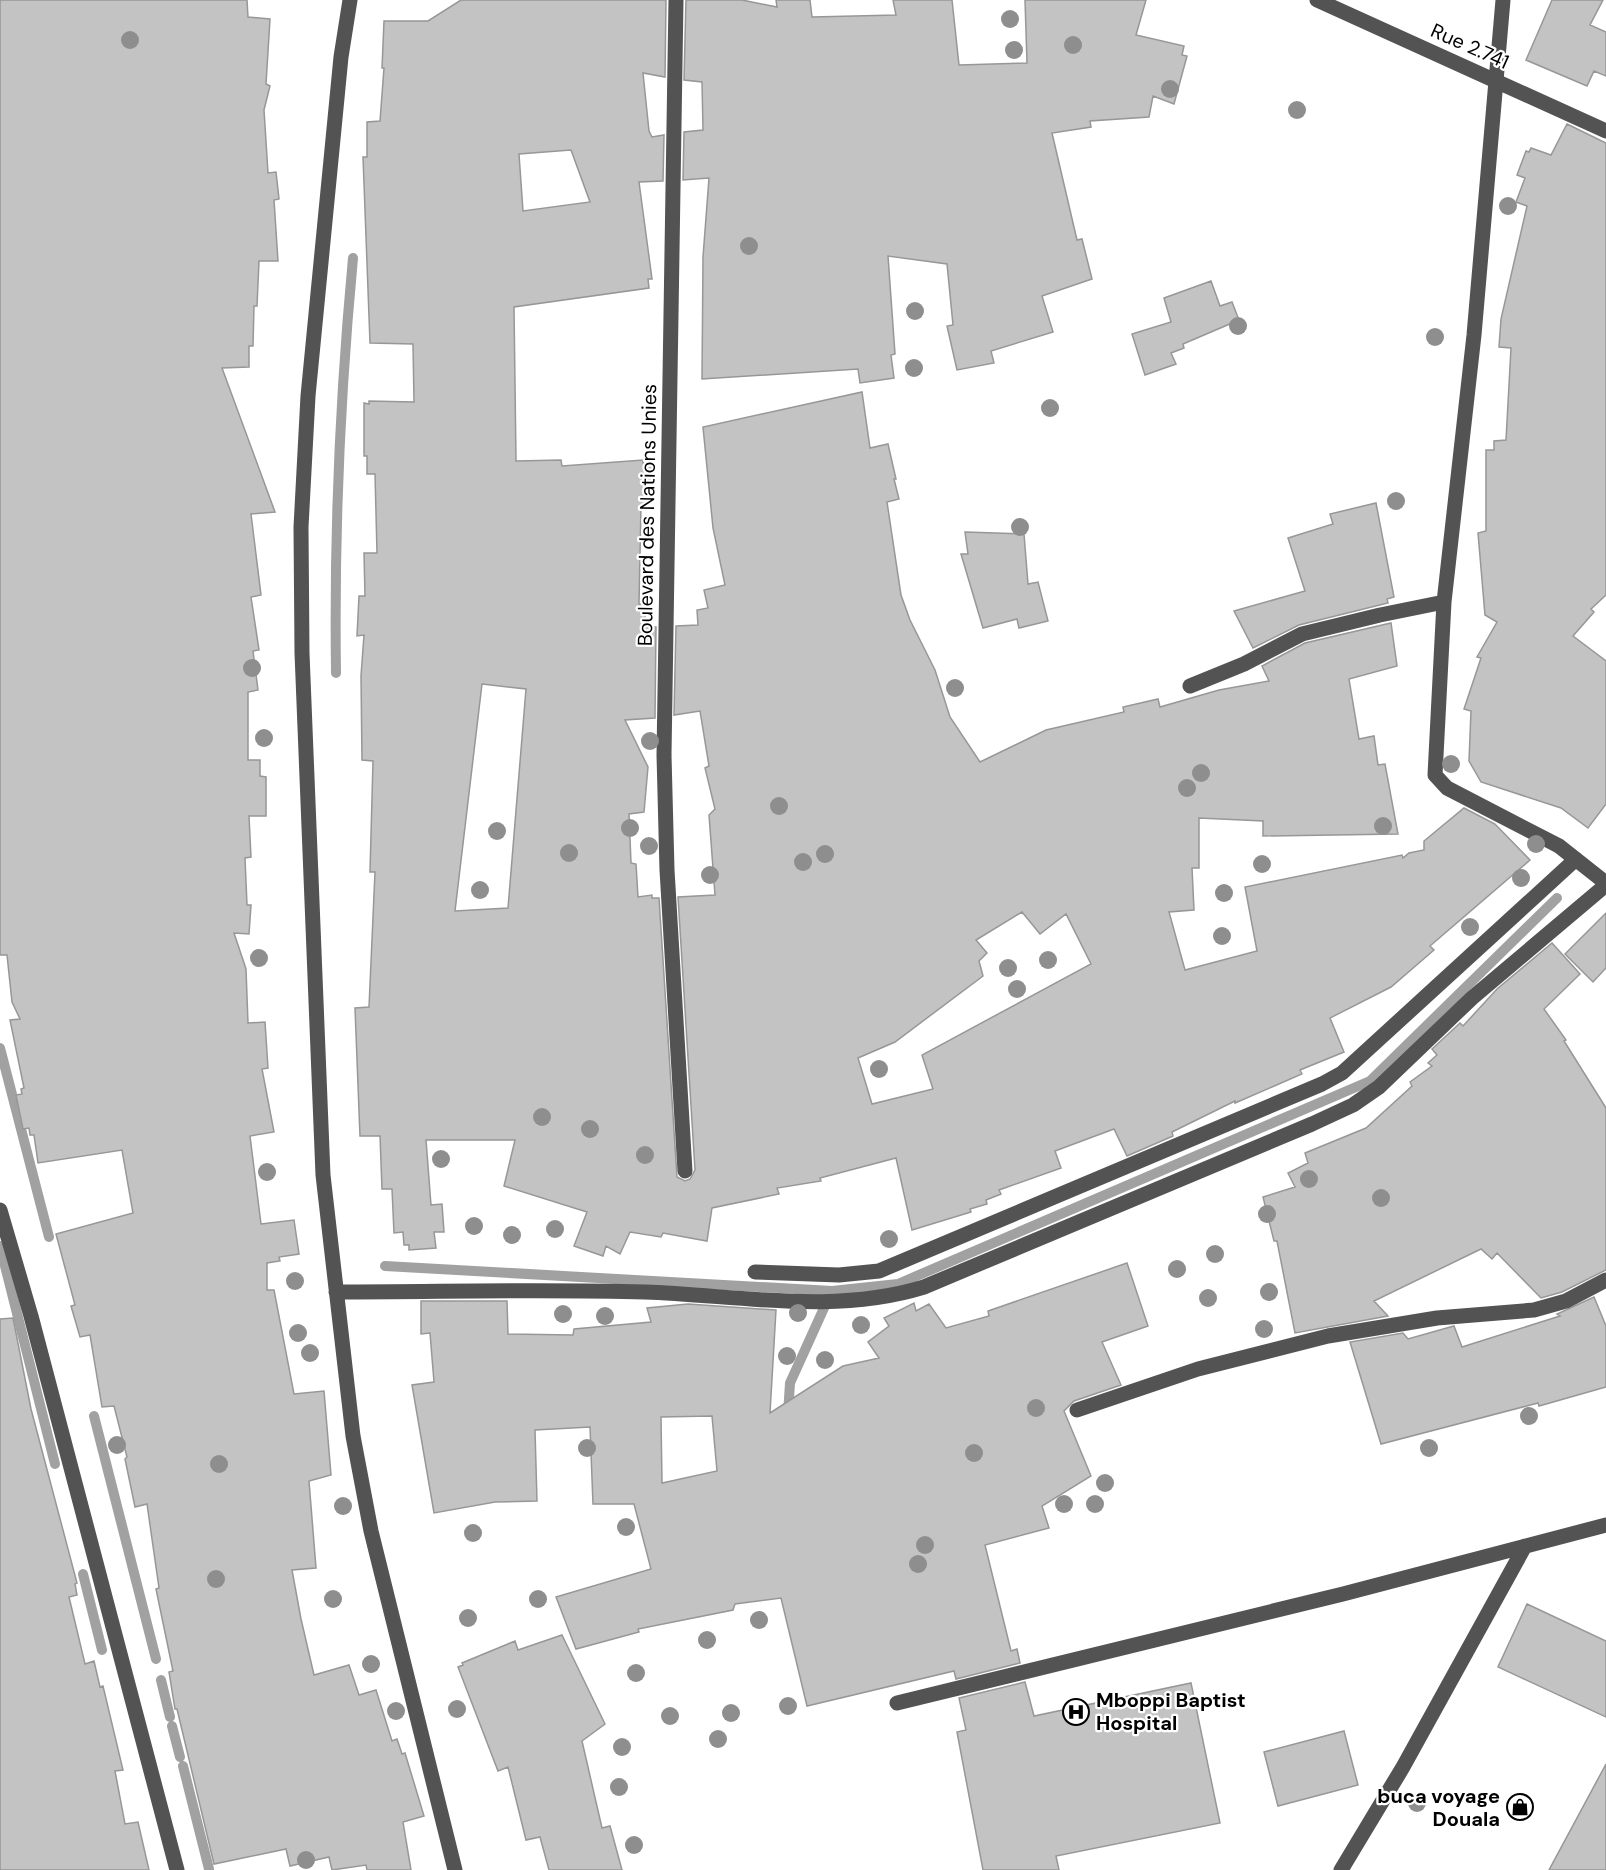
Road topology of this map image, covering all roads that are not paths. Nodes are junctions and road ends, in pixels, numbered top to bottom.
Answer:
1 (350, 0) edge
2 (676, 0) edge
3 (1317, 0) edge
4 (1503, 0) edge
5 (1496, 81) junction
6 (1606, 130) edge
7 (1444, 603) junction
8 (1190, 687) dead end
9 (1576, 859) junction
10 (1606, 884) edge
11 (685, 1171) dead end
12 (0, 1210) edge
13 (755, 1272) dead end
14 (1606, 1280) edge
15 (336, 1292) junction
16 (1077, 1410) dead end
17 (1606, 1525) edge
18 (1525, 1546) junction
19 (897, 1703) dead end
20 (177, 1870) edge
21 (455, 1870) edge
22 (1341, 1870) edge

1 - 15 street
2 - 11 street, Boulevard des Nations Unies
3 - 5 street, Rue 2.741
4 - 5 street
5 - 6 street, Rue 2.741
5 - 7 street
7 - 8 street
7 - 9 street
9 - 10 street
9 - 13 street
10 - 15 street
12 - 20 street
14 - 16 street
15 - 21 street
17 - 18 street
18 - 19 street
18 - 22 street

